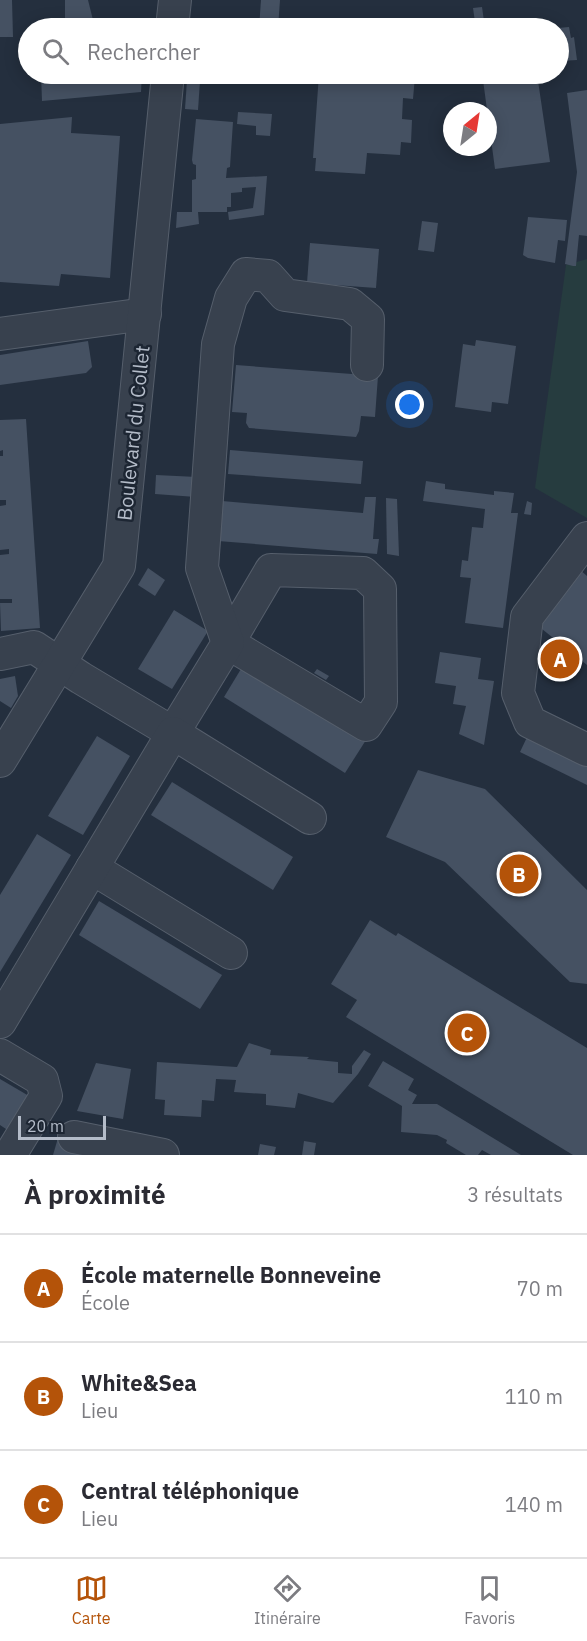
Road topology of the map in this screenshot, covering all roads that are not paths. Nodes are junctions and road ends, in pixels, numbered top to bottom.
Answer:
1 (175, 0) edge
2 (173, 18) edge
3 (167, 84) edge
4 (145, 314) junction
5 (0, 334) edge
6 (367, 364) dead end
7 (587, 538) edge
8 (228, 644) junction
9 (0, 654) edge
10 (59, 664) junction
11 (173, 733) junction
12 (587, 750) edge
13 (0, 761) edge
14 (310, 818) dead end
15 (92, 868) junction
16 (231, 953) dead end
17 (0, 1022) edge
18 (0, 1055) edge
19 (74, 1137) dead end
20 (147, 1153) edge
21 (10, 1155) edge

1 - 2 street
3 - 4 street, Boulevard du Collet
4 - 5 street
4 - 10 street, Boulevard du Collet
6 - 8 street
7 - 12 street
8 - 8 street
8 - 11 street
9 - 10 street
10 - 11 street
10 - 13 street, Boulevard du Collet
11 - 14 street
11 - 15 street
15 - 16 street
15 - 17 street
18 - 21 street
19 - 20 street

